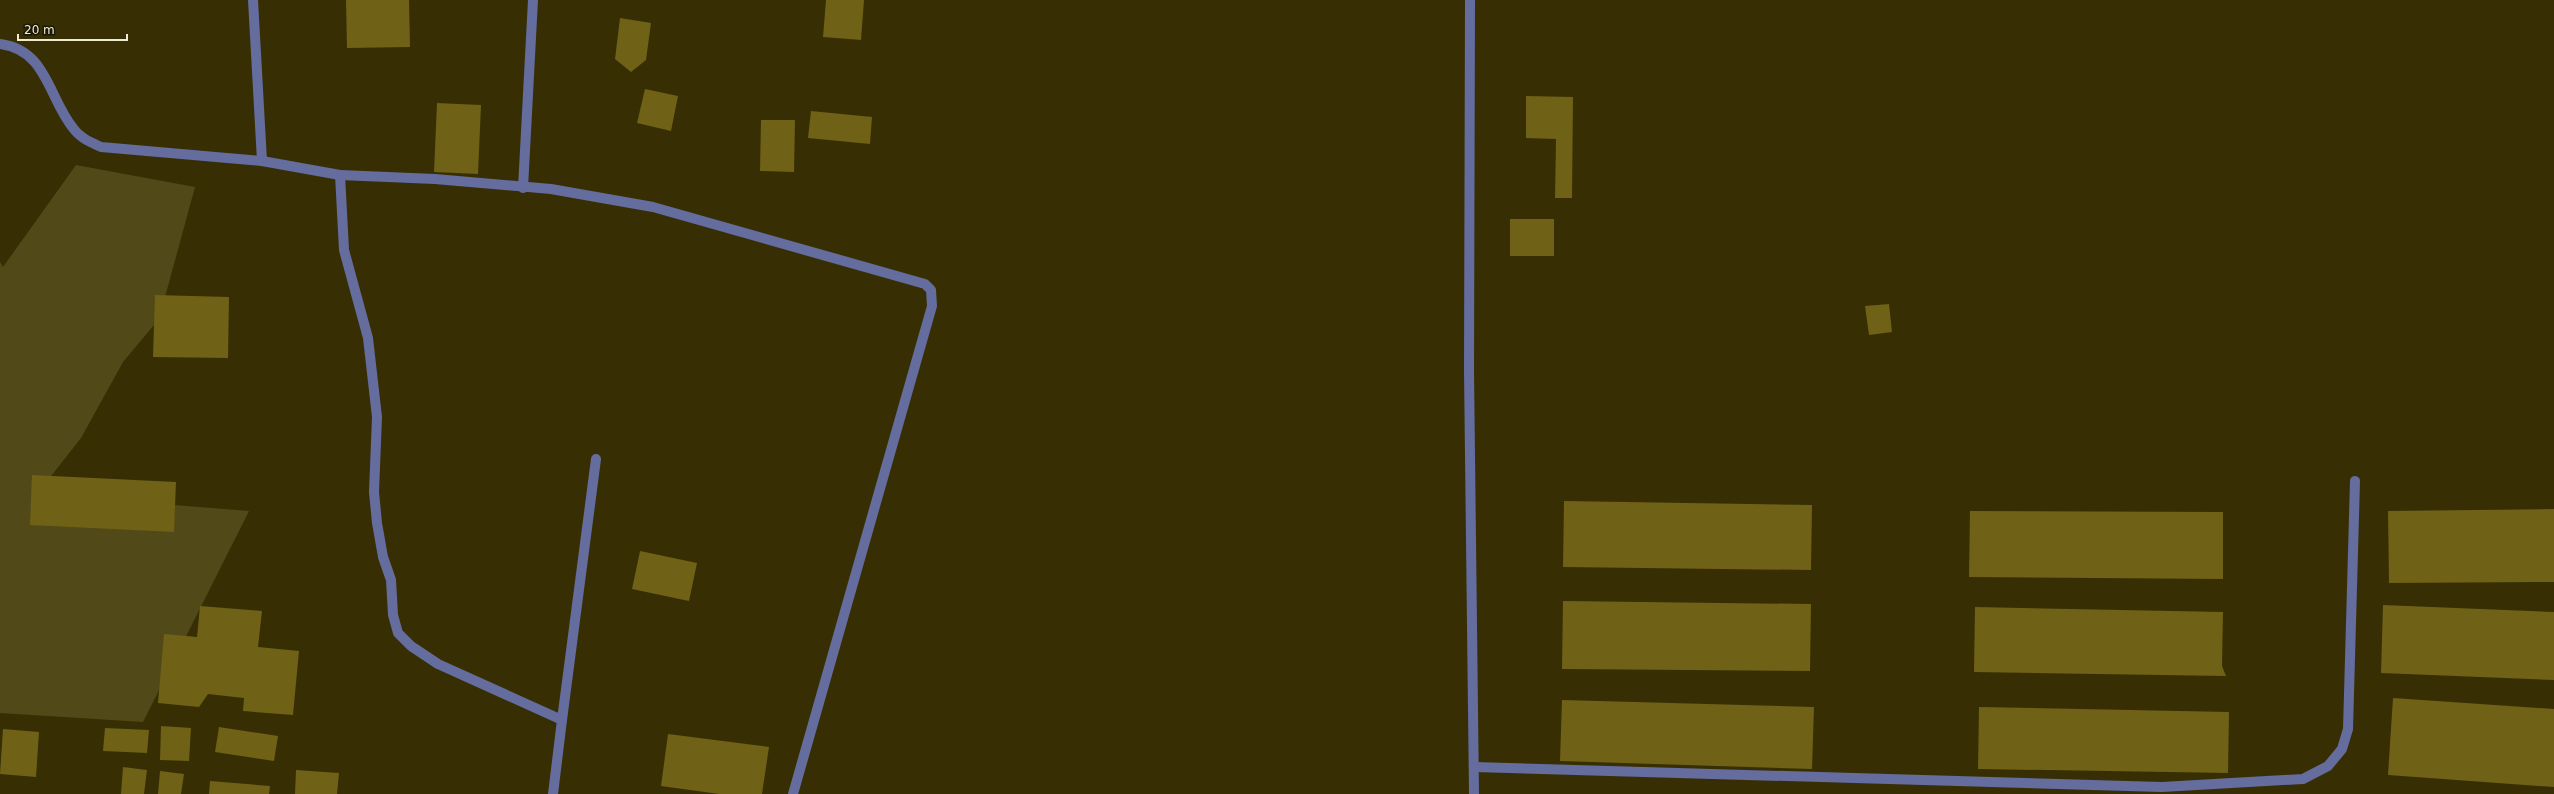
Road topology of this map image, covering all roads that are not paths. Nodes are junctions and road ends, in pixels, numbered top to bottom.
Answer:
1 (253, 0) edge
2 (532, 0) edge
3 (1470, 0) edge
4 (0, 44) edge
5 (262, 160) junction
6 (340, 176) junction
7 (523, 188) junction
8 (596, 459) dead end
9 (2355, 481) dead end
10 (562, 720) junction
11 (1474, 767) junction
12 (553, 794) edge
13 (793, 794) edge
14 (1474, 794) edge

1 - 5 street
2 - 7 street
3 - 11 street
4 - 5 street
5 - 6 street
6 - 7 street
6 - 10 street
7 - 13 street
8 - 10 street
9 - 11 street
10 - 12 street
11 - 14 street

